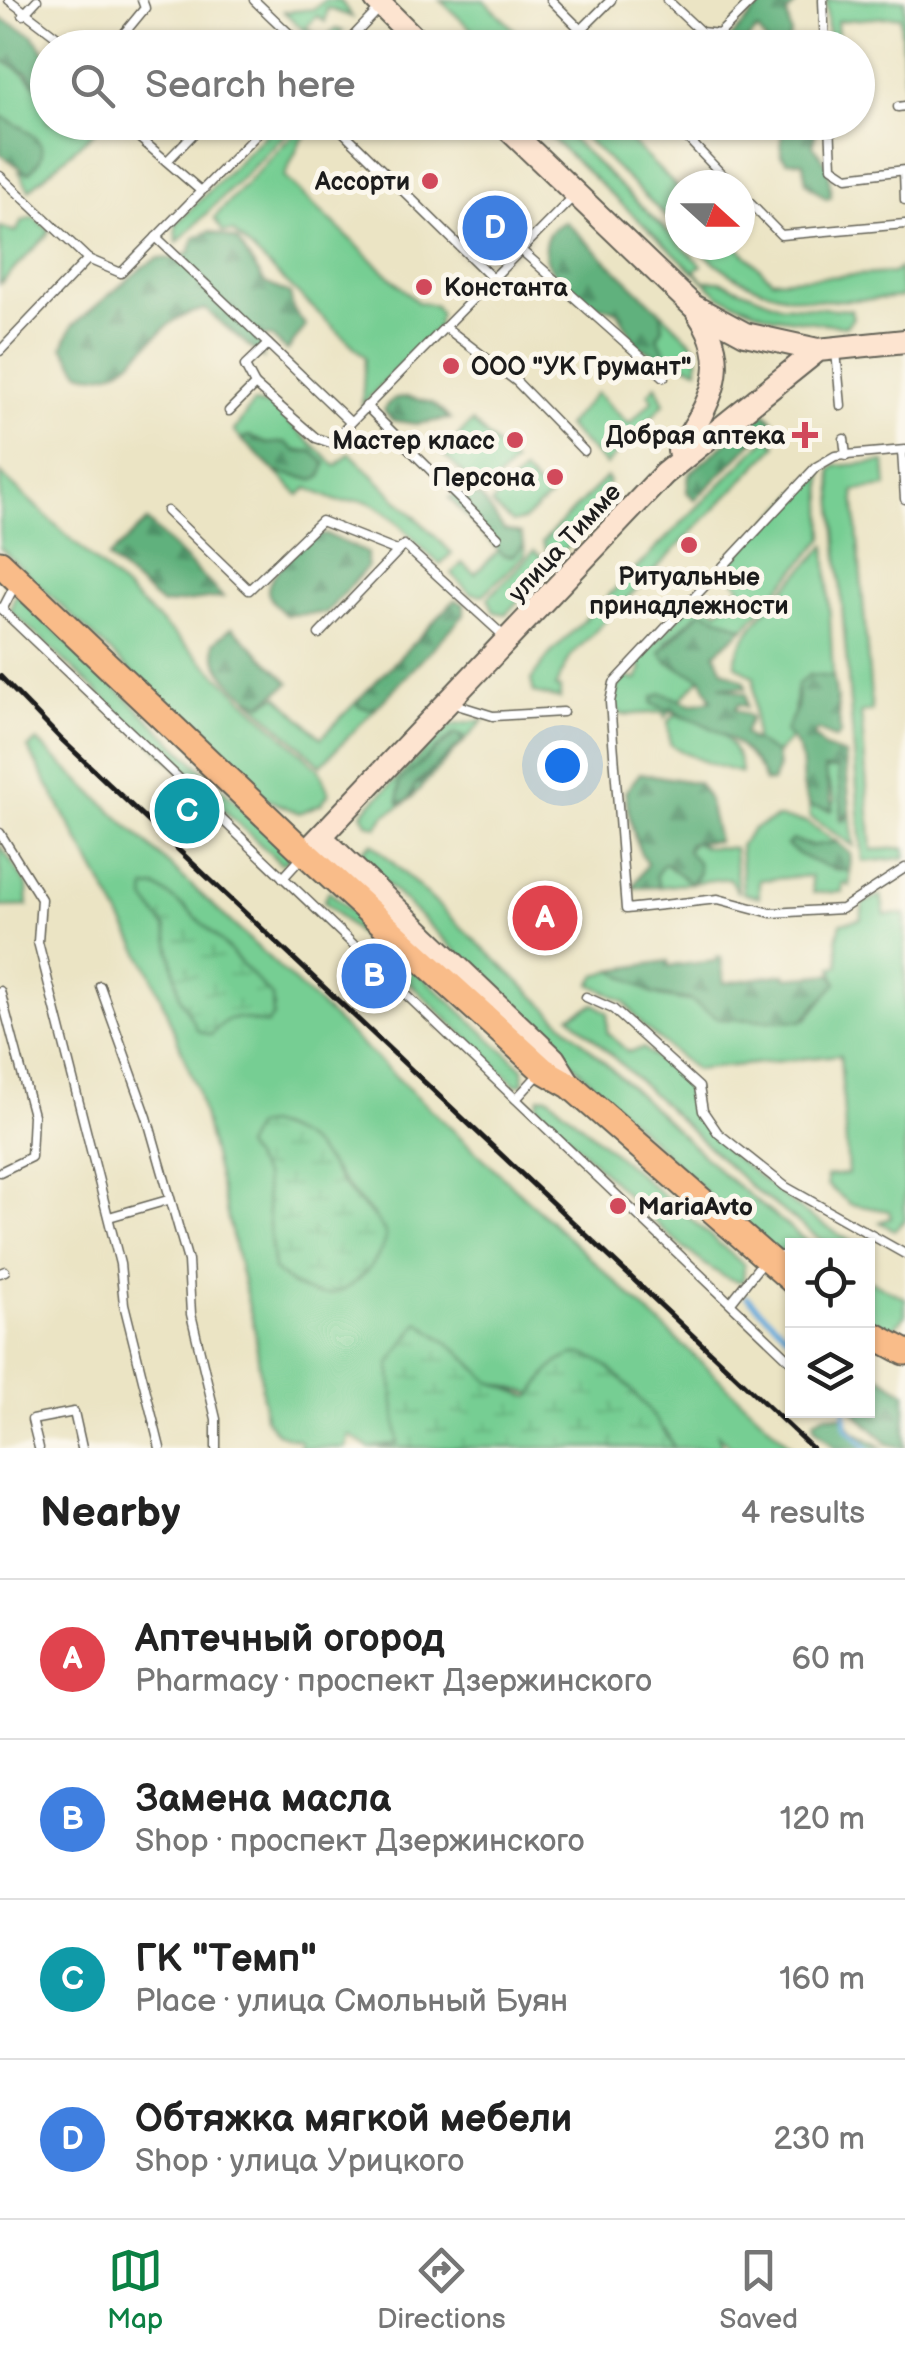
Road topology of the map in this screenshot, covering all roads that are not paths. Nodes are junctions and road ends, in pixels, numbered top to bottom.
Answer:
1 (8, 0) edge
2 (38, 0) edge
3 (142, 0) edge
4 (254, 0) edge
5 (551, 0) edge
6 (610, 0) edge
7 (668, 0) edge
8 (753, 0) edge
9 (823, 0) edge
10 (379, 3) edge
11 (24, 15) junction
12 (46, 30) edge
13 (127, 30) edge
14 (285, 30) edge
15 (357, 30) edge
16 (406, 30) edge
17 (582, 30) joint
18 (699, 30) edge
19 (723, 30) edge
20 (824, 30) edge
21 (142, 140) edge
22 (188, 140) edge
23 (251, 140) edge
24 (351, 140) edge
25 (519, 140) edge
26 (689, 140) edge
27 (831, 140) edge
28 (167, 162) junction
29 (718, 170) edge
30 (904, 170) edge
31 (0, 176) edge
32 (202, 191) junction
33 (575, 196) junction
34 (905, 200) edge
35 (755, 208) edge
36 (905, 224) edge
37 (156, 237) junction
38 (521, 250) junction
39 (88, 259) junction
40 (492, 279) junction
41 (693, 306) junction
42 (445, 327) junction
43 (905, 342) edge
44 (268, 344) junction
45 (826, 349) junction
46 (0, 351) edge
47 (664, 377) dead end
48 (255, 385) junction
49 (366, 406) junction
50 (841, 406) dead end
51 (229, 411) dead end
52 (350, 422) junction
53 (844, 439) dead end
54 (903, 450) edge
55 (584, 451) dead end
56 (846, 456) junction
57 (664, 474) junction
58 (905, 499) edge
59 (167, 511) dead end
60 (498, 536) dead end
61 (397, 552) junction
62 (10, 571) edge
63 (1, 609) edge
64 (318, 634) dead end
65 (510, 640) junction
66 (450, 703) junction
67 (596, 710) dead end
68 (611, 710) junction
69 (563, 712) dead end
70 (0, 833) edge
71 (313, 845) junction
72 (905, 868) edge
73 (283, 878) junction
74 (100, 986) dead end
75 (0, 991) edge
76 (586, 997) dead end
77 (548, 1065) junction
78 (516, 1099) junction
79 (0, 1172) edge
80 (168, 1200) junction
81 (109, 1217) junction
82 (905, 1254) edge
83 (785, 1256) edge
84 (765, 1260) junction
85 (785, 1275) edge
86 (731, 1302) junction
87 (875, 1334) edge
88 (902, 1344) edge
89 (785, 1355) edge
90 (38, 1448) edge
91 (82, 1448) edge
92 (160, 1448) edge
93 (216, 1448) edge

1 - 11 lane
2 - 11 lane
3 - 13 lane
4 - 14 lane
5 - 17 lane
6 - 17 lane
7 - 18 lane
8 - 19 lane
9 - 20 lane
10 - 15 lane
10 - 16 main road
11 - 12 lane
21 - 28 lane
22 - 28 lane
23 - 32 lane
24 - 40 lane
25 - 33 main road
26 - 29 lane
27 - 30 lane
28 - 32 lane
30 - 34 lane
31 - 39 lane
32 - 37 lane
33 - 38 lane
33 - 41 main road
35 - 36 lane
37 - 39 lane
37 - 44 lane
38 - 40 lane
38 - 47 lane
39 - 46 lane
40 - 42 lane
41 - 45 main road
41 - 57 main road
42 - 49 lane
42 - 55 lane
43 - 45 main road
44 - 48 lane
44 - 52 lane
45 - 50 lane
45 - 57 main road, улица Тимме
48 - 51 lane
48 - 52 lane
49 - 52 lane
49 - 60 lane
53 - 56 lane
54 - 56 lane
54 - 58 lane
56 - 68 lane
57 - 65 main road, улица Тимме
59 - 61 lane
61 - 64 lane
61 - 65 lane
62 - 63 lane
62 - 71 main road
63 - 73 lane
65 - 66 main road, улица Тимме
66 - 69 lane
66 - 71 main road, улица Тимме
67 - 68 lane
68 - 72 lane
70 - 81 lane
71 - 73 lane
71 - 77 main road
73 - 78 lane
74 - 80 lane
75 - 79 lane
76 - 82 lane
77 - 78 lane
77 - 84 main road
78 - 86 lane
80 - 81 lane
80 - 93 lane
81 - 92 lane
83 - 84 lane
84 - 85 main road
84 - 86 lane
86 - 89 lane
87 - 88 main road
90 - 91 lane

